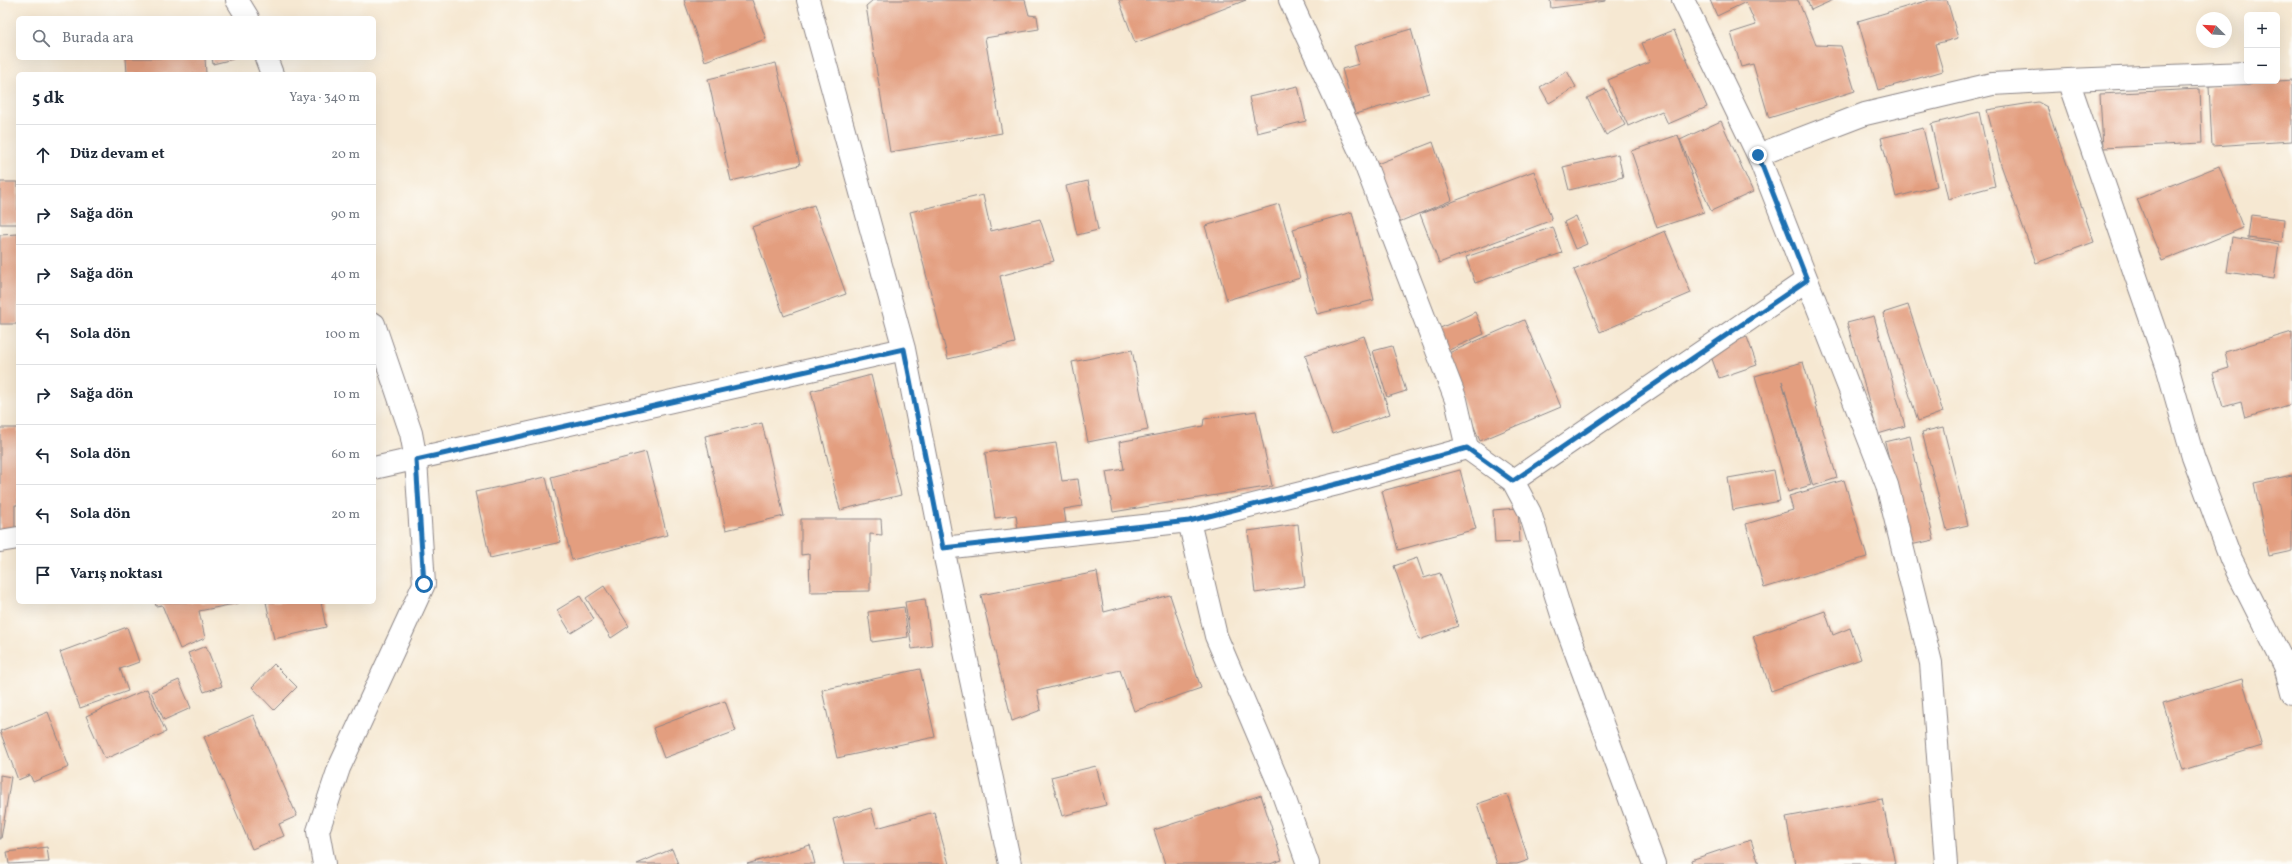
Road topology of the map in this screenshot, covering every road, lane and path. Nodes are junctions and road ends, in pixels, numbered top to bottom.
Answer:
1 (237, 0) edge
2 (808, 0) edge
3 (1290, 0) edge
4 (1683, 0) edge
5 (247, 16) edge
6 (267, 60) edge
7 (271, 72) edge
8 (2244, 73) edge
9 (2068, 80) junction
10 (1758, 155) junction
11 (1807, 280) junction
12 (376, 330) edge
13 (904, 349) junction
14 (1467, 448) junction
15 (416, 460) junction
16 (376, 468) edge
17 (1513, 481) junction
18 (1189, 521) junction
19 (16, 538) edge
20 (0, 541) edge
21 (943, 548) junction
22 (2292, 693) edge
23 (324, 864) edge
24 (1010, 864) edge
25 (1308, 864) edge
26 (1654, 864) edge
27 (1946, 864) edge

1 - 5 street
2 - 13 street
3 - 14 street
4 - 10 street
6 - 7 street
8 - 9 street
9 - 10 street
9 - 22 street
10 - 11 street
11 - 17 street
11 - 27 street
12 - 15 street
13 - 15 street
13 - 21 street
14 - 17 street
14 - 18 street
15 - 16 street
15 - 23 street
17 - 26 street
18 - 21 street
18 - 25 street
19 - 20 street
21 - 24 street

